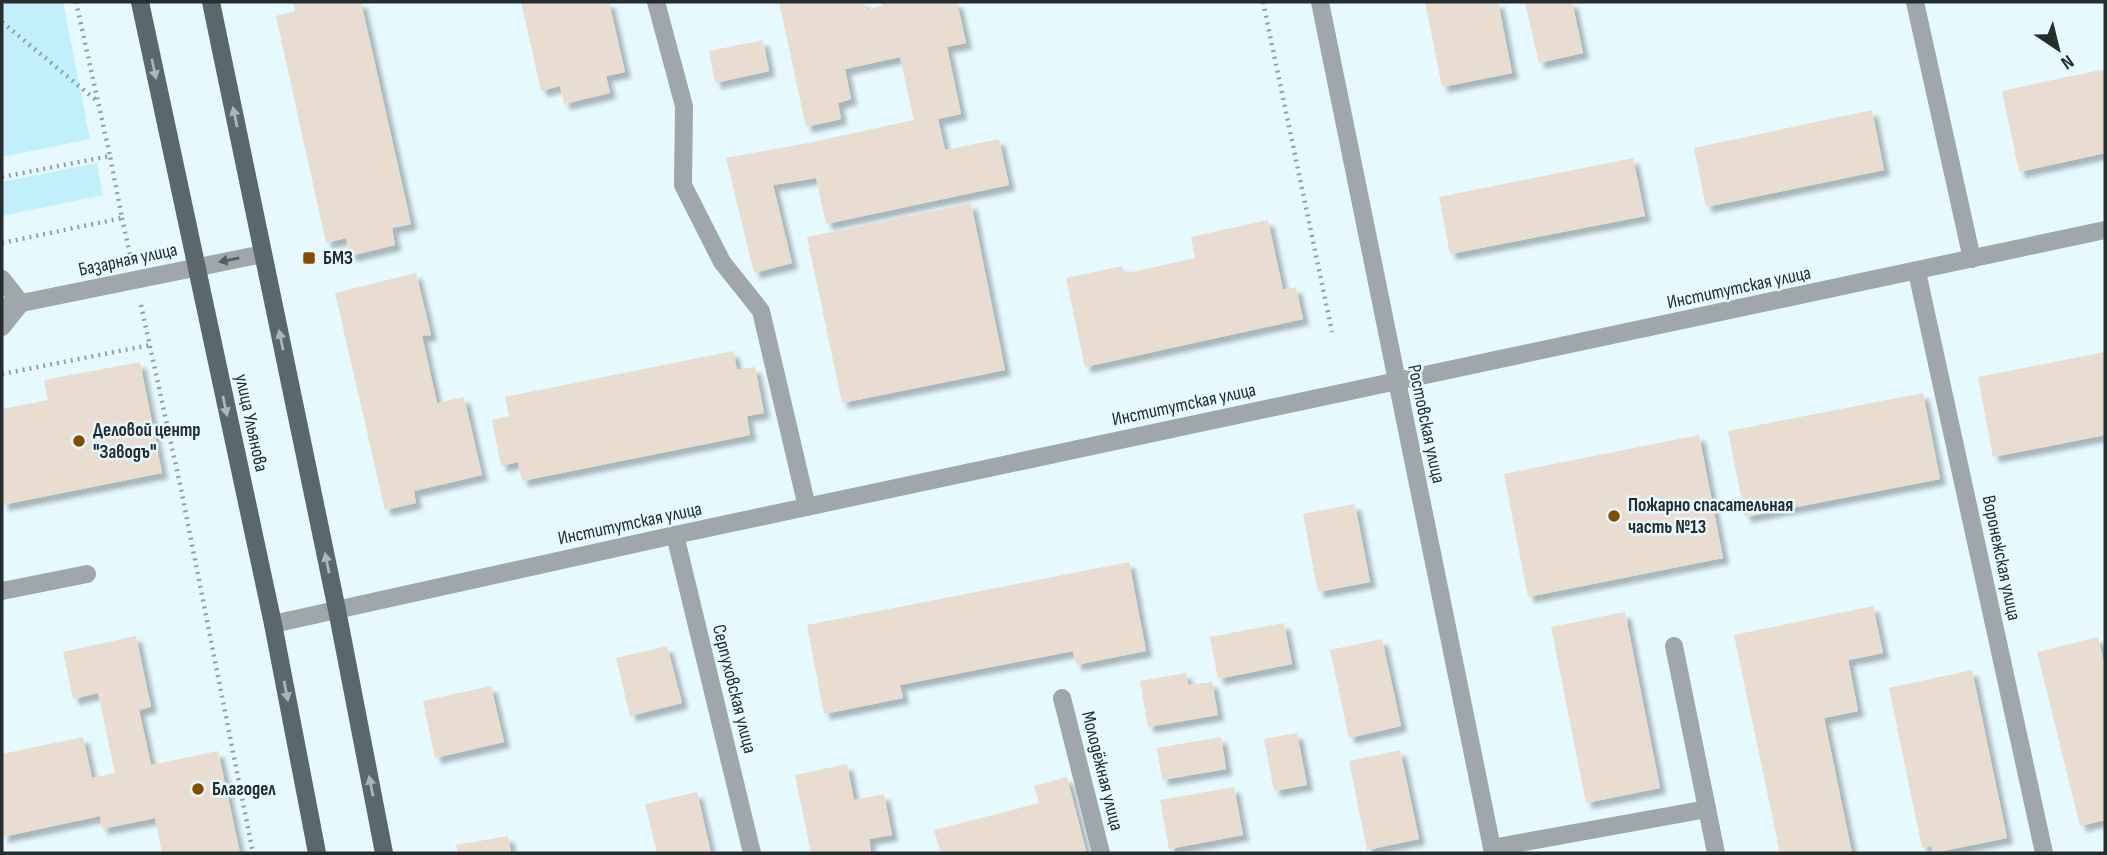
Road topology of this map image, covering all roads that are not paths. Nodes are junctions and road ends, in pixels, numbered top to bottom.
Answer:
1 (140, 2) edge
2 (211, 2) edge
3 (656, 2) edge
4 (1320, 2) edge
5 (1915, 2) edge
6 (2105, 230) edge
7 (263, 254) junction
8 (1972, 259) junction
9 (195, 267) junction
10 (1917, 272) junction
11 (2, 279) edge
12 (22, 303) junction
13 (2, 307) edge
14 (2, 327) edge
15 (1396, 381) junction
16 (807, 507) junction
17 (675, 535) junction
18 (87, 574) dead end
19 (2, 591) edge
20 (337, 610) junction
21 (273, 625) junction
22 (1674, 646) dead end
23 (1062, 698) dead end
24 (1707, 809) junction
25 (1493, 851) edge
26 (317, 853) edge
27 (384, 853) edge
28 (752, 853) edge
29 (1101, 853) edge
30 (1716, 853) edge
31 (2044, 853) edge

1 -> 9 main road, улица Ульянова
7 -> 2 main road
3 - 16 street
4 - 15 street, Ростовская улица
5 - 8 street
6 - 8 street, Институтская улица
7 -> 9 street, Базарная улица
20 -> 7 main road
8 - 10 street, Институтская улица
9 - 12 street, Базарная улица
9 -> 21 main road, улица Ульянова
10 - 15 street, Институтская улица
10 - 31 street, Воронежская улица
11 - 12 street
12 - 13 street, Базарная улица
12 - 14 street
15 - 16 street, Институтская улица
15 - 25 street, Ростовская улица
16 - 17 street, Институтская улица
17 - 20 street, Институтская улица
17 - 28 street, Серпуховская улица
18 - 19 street
20 - 21 street, Институтская улица
27 -> 20 main road
21 -> 26 main road, улица Ульянова
22 - 24 street
23 - 29 street, Молодёжная улица
24 - 25 street
24 - 30 street

